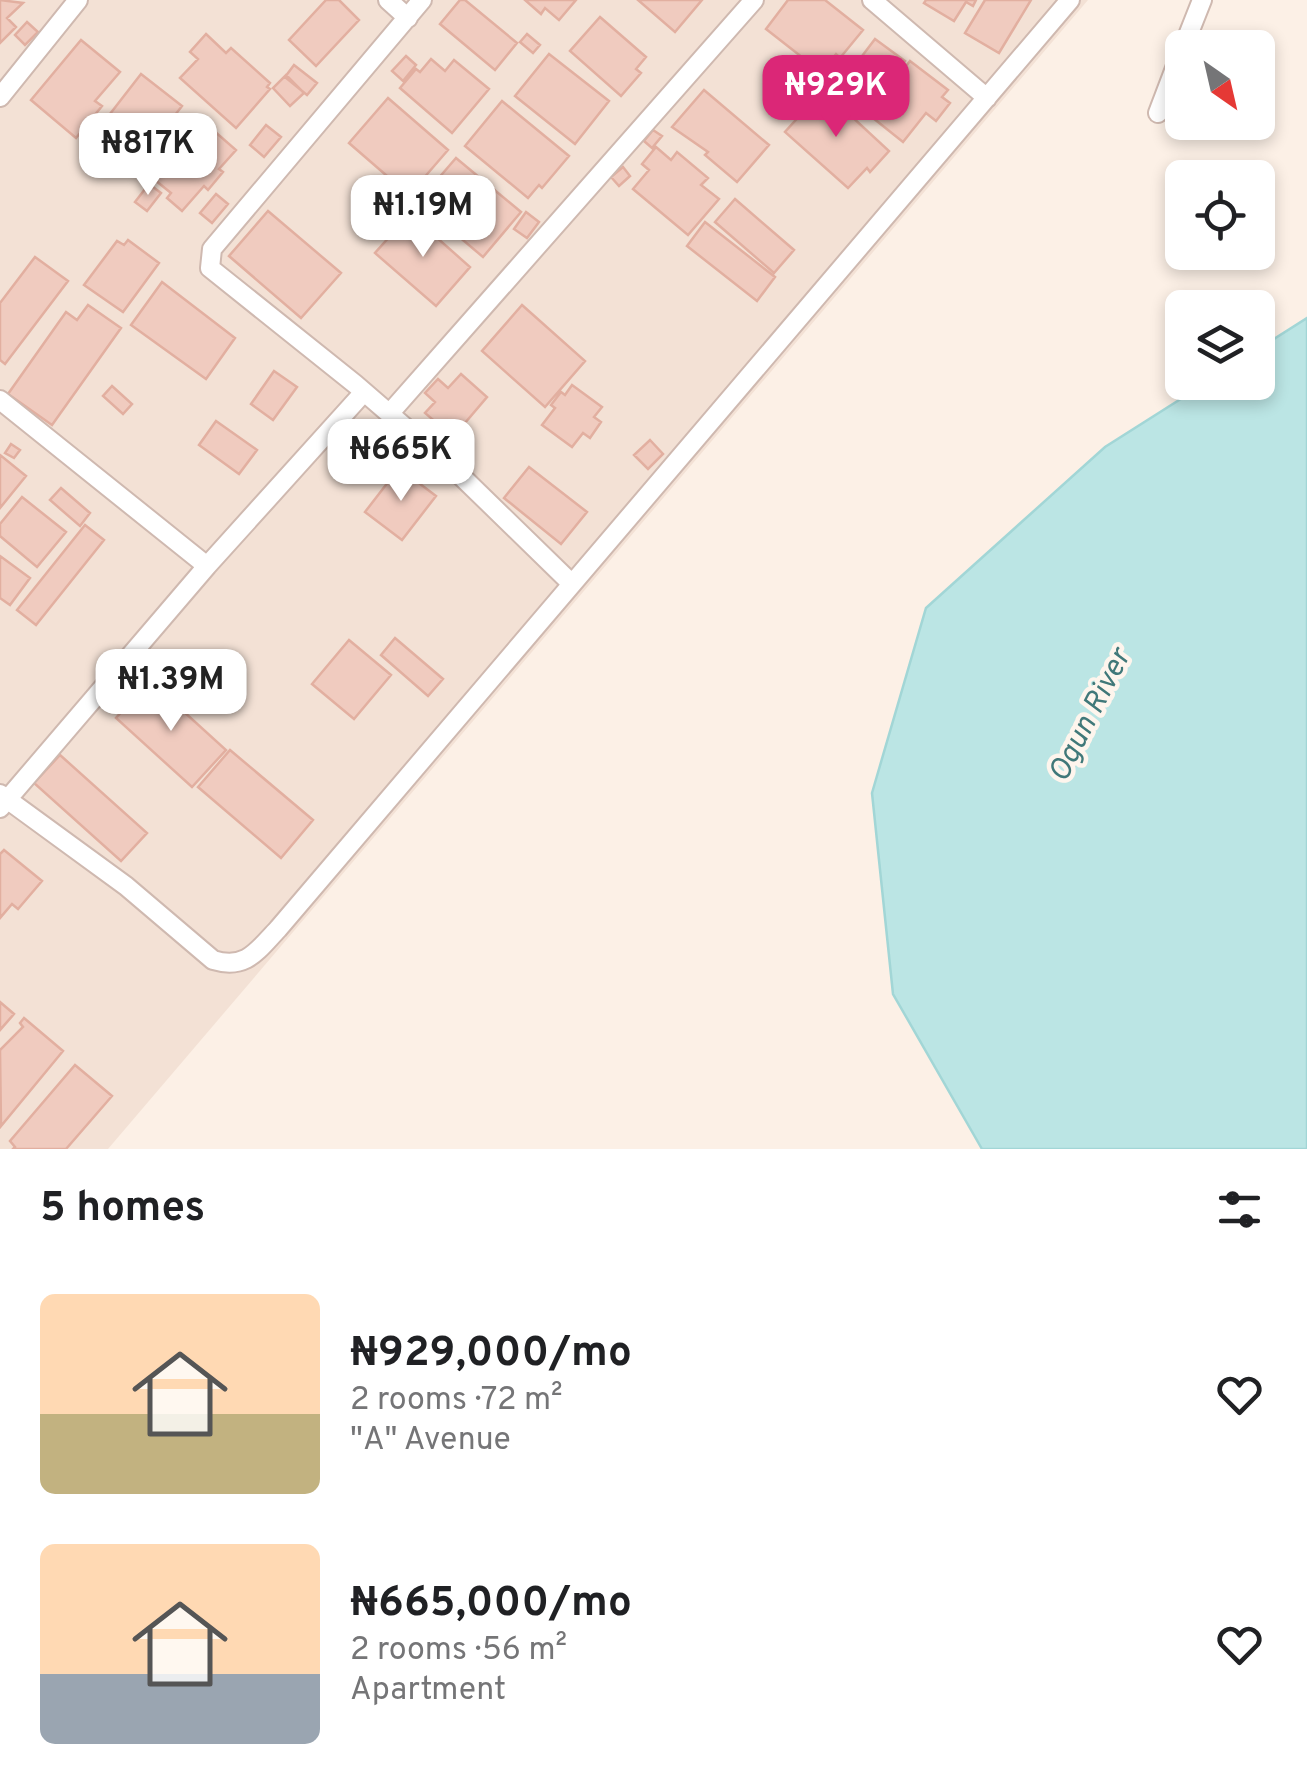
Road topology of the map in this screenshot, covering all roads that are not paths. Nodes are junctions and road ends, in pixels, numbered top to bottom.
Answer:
1 (78, 0) edge
2 (388, 0) edge
3 (422, 0) edge
4 (754, 0) edge
5 (872, 0) edge
6 (1070, 0) edge
7 (1202, 0) edge
8 (891, 6) edge
9 (408, 18) junction
10 (1190, 30) edge
11 (1165, 95) edge
12 (0, 96) edge
13 (987, 98) junction
14 (1158, 113) dead end
15 (364, 392) junction
16 (0, 400) edge
17 (390, 414) junction
18 (207, 566) junction
19 (572, 584) junction
20 (2, 801) edge

1 - 12 street
2 - 9 street
3 - 9 street
4 - 17 street
5 - 8 street
6 - 13 street
7 - 10 street
8 - 13 street
9 - 15 street
11 - 14 street
13 - 19 street
15 - 17 street
15 - 18 street
16 - 18 street
17 - 19 street
18 - 20 street
19 - 20 street

